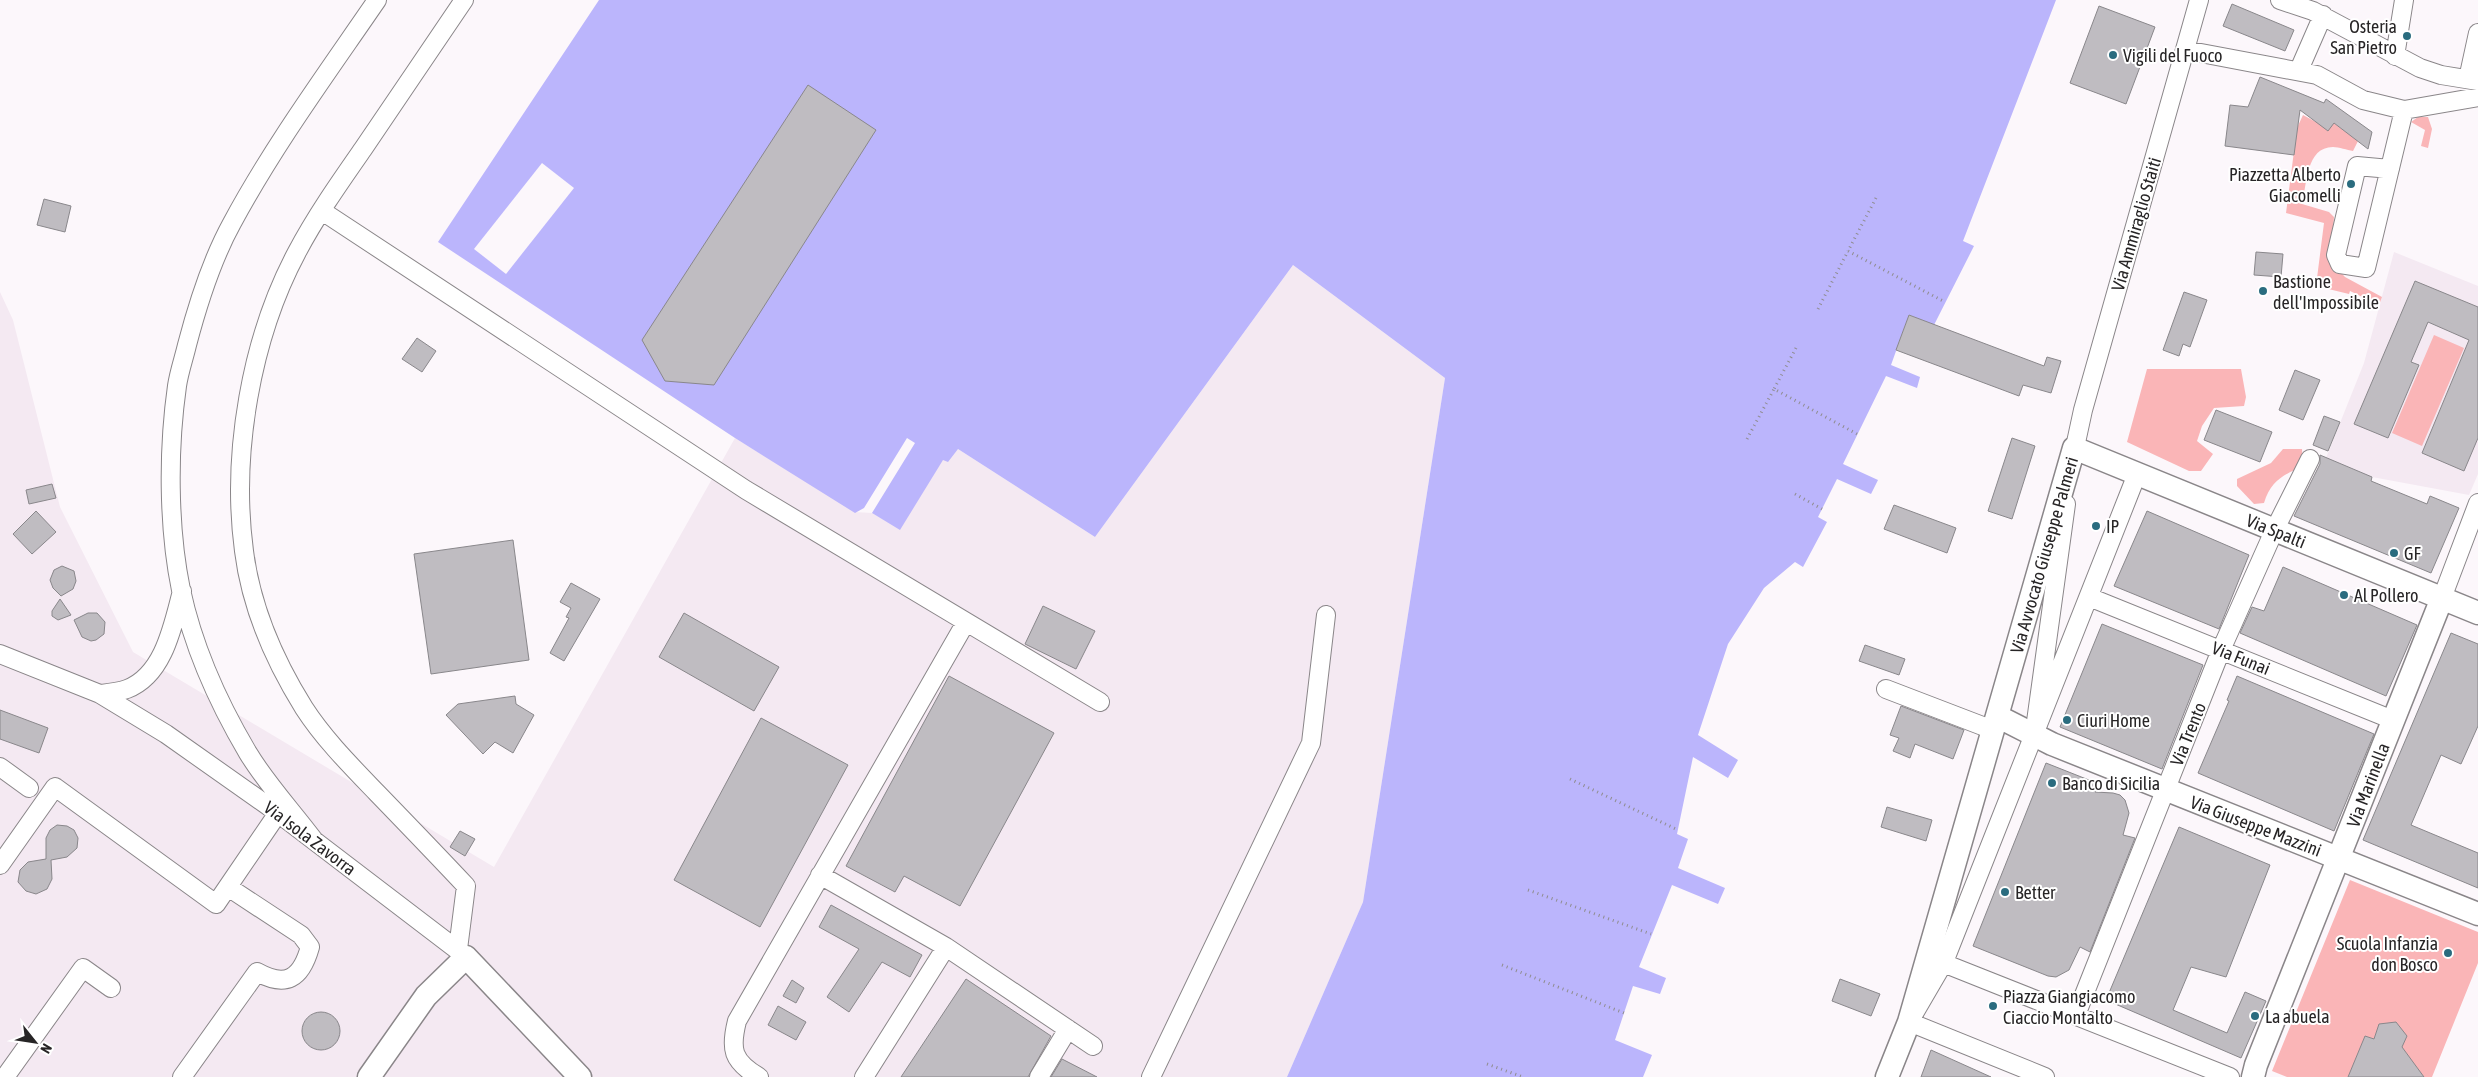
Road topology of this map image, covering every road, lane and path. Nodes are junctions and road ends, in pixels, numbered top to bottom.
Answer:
1 (377, 0) edge
2 (464, 0) edge
3 (2200, 0) edge
4 (2280, 0) edge
5 (2404, 0) edge
6 (2317, 9) edge
7 (2478, 33) edge
8 (2185, 50) junction
9 (2395, 56) junction
10 (2299, 70) junction
11 (2473, 80) edge
12 (2478, 97) edge
13 (2404, 110) junction
14 (2390, 169) junction
15 (1876, 198) dead end
16 (322, 211) junction
17 (1848, 251) junction
18 (1945, 302) dead end
19 (1818, 309) dead end
20 (1796, 348) dead end
21 (1774, 389) junction
22 (1857, 434) dead end
23 (1747, 439) dead end
24 (2074, 448) junction
25 (2310, 459) dead end
26 (2137, 474) junction
27 (1795, 494) dead end
28 (2478, 504) edge
29 (1822, 509) dead end
30 (2274, 530) junction
31 (182, 591) junction
32 (2089, 597) junction
33 (2442, 598) junction
34 (2478, 613) edge
35 (1326, 615) dead end
36 (966, 622) junction
37 (2221, 650) junction
38 (0, 654) edge
39 (1886, 689) dead end
40 (100, 694) junction
41 (1100, 702) dead end
42 (2393, 720) junction
43 (1995, 723) junction
44 (2034, 736) junction
45 (0, 767) edge
46 (1570, 779) dead end
47 (29, 788) dead end
48 (2166, 790) junction
49 (278, 813) junction
50 (1678, 830) dead end
51 (313, 839) junction
52 (2339, 859) junction
53 (0, 865) edge
54 (820, 875) junction
55 (228, 887) junction
56 (1528, 890) dead end
57 (2478, 914) edge
58 (1651, 934) dead end
59 (946, 946) junction
60 (1939, 950) junction
61 (462, 953) junction
62 (1502, 965) dead end
63 (111, 988) dead end
64 (1624, 1013) dead end
65 (2076, 1015) junction
66 (1068, 1029) junction
67 (1906, 1029) junction
68 (1093, 1046) dead end
69 (1486, 1064) dead end
70 (2254, 1071) edge
71 (5, 1077) edge
72 (182, 1077) edge
73 (369, 1077) edge
74 (580, 1077) edge
75 (759, 1077) edge
76 (864, 1077) edge
77 (1039, 1077) edge
78 (1151, 1077) edge
79 (1523, 1077) edge
80 (1887, 1077) edge
81 (2045, 1077) edge
82 (2230, 1077) edge

1 - 31 street
2 - 16 street
3 - 8 street, Via Ammiraglio Staiti
4 - 6 street
5 - 9 street
6 - 9 street
6 - 10 street
7 - 11 street
8 - 10 street
8 - 24 street, Via Ammiraglio Staiti
9 - 11 street
10 - 13 street
12 - 13 street
13 - 14 street
14 - 14 street
15 - 17 path
16 - 36 street
16 - 61 street
17 - 18 path
17 - 19 path
20 - 21 path
21 - 22 path
21 - 23 path
24 - 26 main road, Via Spalti
24 - 43 main road, Via Avvocato Giuseppe Palmeri
24 - 44 street, Via Avvocato Giuseppe Palmeri
25 - 30 street, Via Trento
26 - 30 main road, Via Spalti
26 - 32 street, Via Avvocato Giuseppe Palmeri
27 - 29 path
28 - 33 street, Via Marinella
30 - 33 main road, Via Spalti
30 - 37 street, Via Trento
31 - 40 street
31 - 51 street
32 - 37 street, Via Funai
32 - 44 street, Via Avvocato Giuseppe Palmeri
33 - 34 main road, Via Spalti
33 - 42 main road, Via Marinella
35 - 78 street
36 - 41 street
36 - 54 street
37 - 42 street, Via Funai
37 - 48 street, Via Trento
38 - 40 street, Via Isola Zavorra
39 - 43 street
40 - 49 street, Via Isola Zavorra
42 - 52 main road, Via Marinella
43 - 44 main road, Via Giuseppe Mazzini
43 - 60 main road, Via Avvocato Giuseppe Palmeri
44 - 48 main road, Via Giuseppe Mazzini
44 - 60 street, Via Avvocato Giuseppe Palmeri
45 - 47 street
46 - 50 path
48 - 52 main road, Via Giuseppe Mazzini
48 - 65 street, Via Trento
49 - 51 street, Via Isola Zavorra
49 - 55 street
51 - 61 street, Via Isola Zavorra
52 - 57 main road, Via Giuseppe Mazzini
52 - 70 main road, Via Marinella
53 - 55 street
54 - 59 street
54 - 75 street
55 - 72 street
56 - 58 path
59 - 66 street
59 - 76 street
60 - 65 street
60 - 67 main road
61 - 73 main road
61 - 74 main road, Via Isola Zavorra
62 - 64 path
63 - 71 street
65 - 82 street
66 - 68 street
66 - 77 street
67 - 80 main road
67 - 81 street
69 - 79 path

